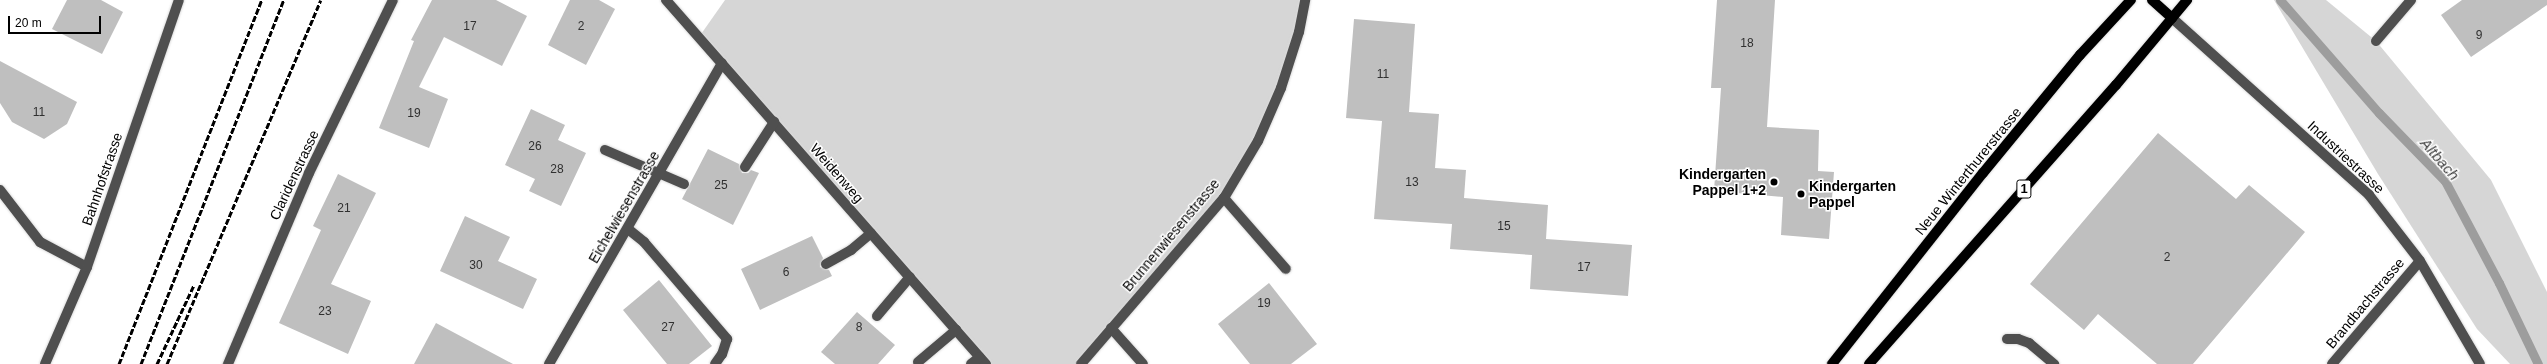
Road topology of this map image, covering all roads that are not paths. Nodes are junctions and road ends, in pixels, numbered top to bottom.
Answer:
1 (179, 0) edge
2 (393, 0) edge
3 (666, 0) edge
4 (1305, 0) edge
5 (2131, 0) edge
6 (2152, 0) edge
7 (2187, 0) edge
8 (2411, 0) edge
9 (2172, 18) junction
10 (2376, 40) dead end
11 (722, 63) junction
12 (774, 122) junction
13 (605, 150) dead end
14 (745, 167) dead end
15 (660, 172) junction
16 (684, 184) dead end
17 (0, 190) edge
18 (1224, 198) junction
19 (628, 229) junction
20 (871, 233) junction
21 (2420, 261) junction
22 (826, 264) dead end
23 (87, 267) junction
24 (1286, 269) dead end
25 (910, 277) junction
26 (877, 316) dead end
27 (1110, 328) junction
28 (956, 330) junction
29 (2007, 339) dead end
30 (983, 360) edge
31 (918, 362) dead end
32 (45, 364) edge
33 (228, 364) edge
34 (549, 364) edge
35 (715, 364) edge
36 (971, 364) edge
37 (1081, 364) edge
38 (1143, 364) edge
39 (1832, 364) edge
40 (1869, 364) edge
41 (2054, 364) edge
42 (2332, 364) edge
43 (2480, 364) edge

1 - 23 street, Bahnhofstrasse
2 - 33 street, Claridenstrasse
3 - 11 street, Weidenweg
4 - 18 street, Brunnenwiesenstrasse
5 - 39 main road, Neue Winterthurerstrasse
6 - 9 main road
7 - 9 main road, 1
8 - 10 street
9 - 21 street, Industriestrasse
9 - 40 main road, 1
11 - 12 street, Weidenweg
11 - 15 street, Eichelwiesenstrasse
12 - 14 street
12 - 20 street, Weidenweg
13 - 15 street
15 - 16 street
15 - 19 street, Eichelwiesenstrasse
17 - 23 street
18 - 24 street
18 - 27 street, Brunnenwiesenstrasse
19 - 34 street, Eichelwiesenstrasse
19 - 35 street
20 - 22 street
20 - 25 street, Weidenweg
21 - 42 street, Brandbachstrasse
21 - 43 street, Industriestrasse
23 - 32 street, Bahnhofstrasse
25 - 26 street
25 - 28 street, Weidenweg
27 - 37 street, Brunnenwiesenstrasse
27 - 38 street
28 - 30 street, Weidenweg
28 - 31 street
29 - 41 street
30 - 36 street

